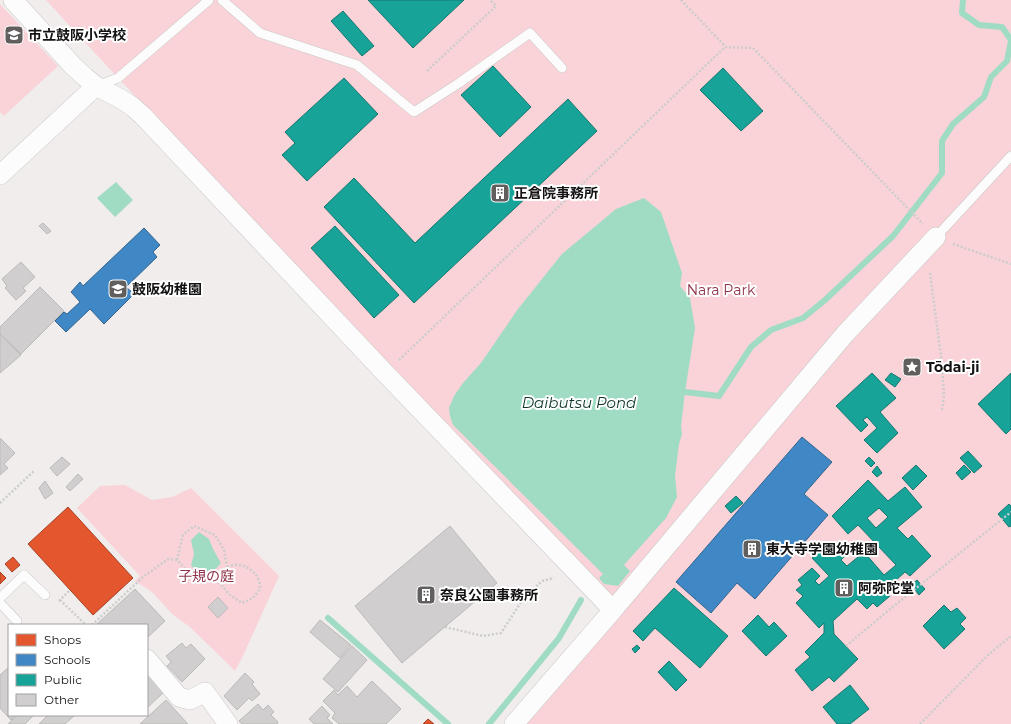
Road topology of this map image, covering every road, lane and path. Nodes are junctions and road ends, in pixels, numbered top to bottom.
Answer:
1 (13, 0) edge
2 (209, 0) edge
3 (222, 0) edge
4 (490, 0) edge
5 (681, 0) edge
6 (725, 46) junction
7 (562, 68) dead end
8 (427, 71) dead end
9 (96, 86) junction
10 (1011, 156) edge
11 (0, 175) edge
12 (921, 222) dead end
13 (936, 237) junction
14 (1011, 264) edge
15 (930, 272) dead end
16 (385, 373) junction
17 (942, 410) dead end
18 (34, 471) dead end
19 (0, 503) edge
20 (1011, 512) edge
21 (177, 560) junction
22 (227, 567) junction
23 (576, 572) junction
24 (216, 579) junction
25 (70, 590) dead end
26 (45, 595) dead end
27 (0, 598) edge
28 (0, 604) edge
29 (613, 610) junction
30 (17, 622) dead end
31 (85, 624) edge
32 (93, 624) edge
33 (444, 627) dead end
34 (1011, 636) edge
35 (846, 646) dead end
36 (148, 660) edge
37 (228, 724) edge
38 (514, 724) edge
39 (920, 724) edge

1 - 9 street
2 - 9 lane
3 - 7 lane
4 - 8 path
5 - 6 path
6 - 12 path
6 - 16 path
9 - 11 street
9 - 16 street
10 - 13 lane
13 - 14 path
13 - 29 street
15 - 17 path
16 - 23 street
18 - 19 path
20 - 35 path
21 - 22 path
21 - 24 path
21 - 32 path
22 - 24 path
22 - 24 path
23 - 29 street
23 - 33 path
25 - 31 path
26 - 27 lane
28 - 30 lane
29 - 38 street
34 - 39 path
36 - 37 street

